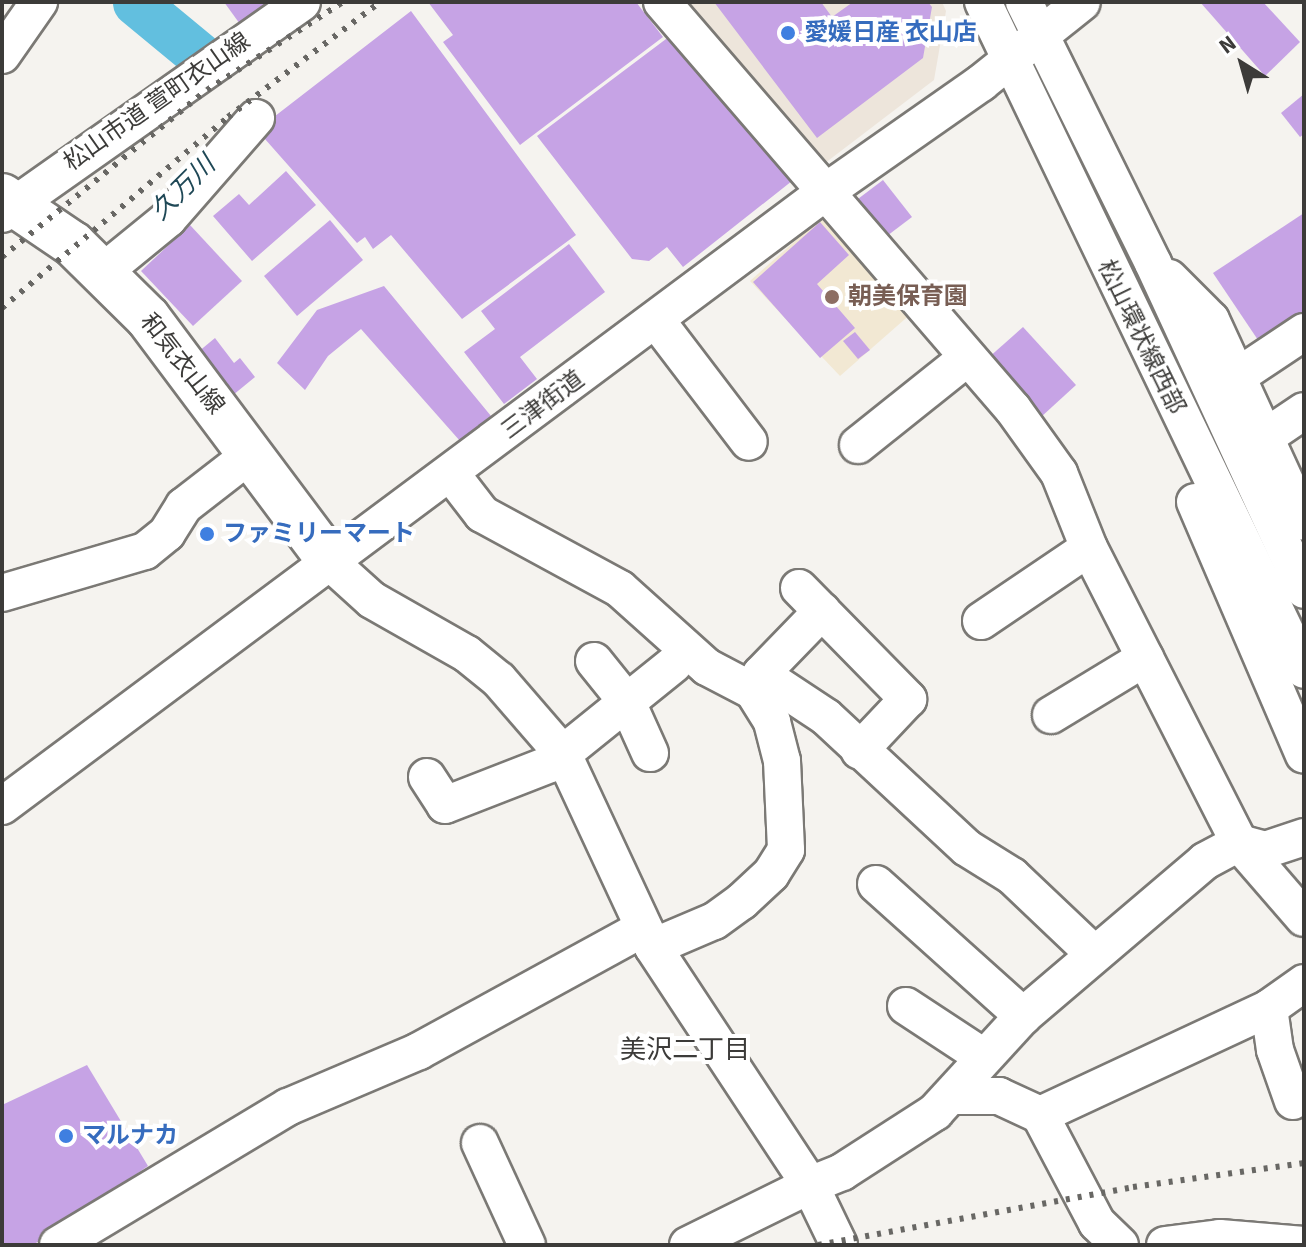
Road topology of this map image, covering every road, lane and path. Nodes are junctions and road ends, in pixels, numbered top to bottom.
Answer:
1 (39, 2) edge
2 (302, 2) edge
3 (662, 2) edge
4 (983, 2) edge
5 (1024, 2) edge
6 (1082, 2) edge
7 (1040, 36) junction
8 (2, 55) edge
9 (1010, 60) junction
10 (256, 118) dead end
11 (824, 193) junction
12 (5, 205) edge
13 (1153, 263) junction
14 (103, 272) junction
15 (1115, 285) junction
16 (656, 320) junction
17 (1302, 339) edge
18 (967, 358) junction
19 (1235, 378) junction
20 (1304, 411) edge
21 (1264, 438) junction
22 (749, 442) dead end
23 (858, 445) dead end
24 (251, 454) junction
25 (452, 475) junction
26 (1304, 522) edge
27 (1089, 548) junction
28 (331, 563) junction
29 (1304, 590) edge
30 (2, 593) edge
31 (981, 621) dead end
32 (1145, 658) junction
33 (594, 661) dead end
34 (674, 664) dead end
35 (1304, 670) edge
36 (627, 702) junction
37 (1051, 715) dead end
38 (859, 751) junction
39 (650, 753) dead end
40 (563, 754) junction
41 (1304, 755) edge
42 (427, 777) dead end
43 (2, 806) edge
44 (1304, 837) edge
45 (1239, 843) junction
46 (876, 884) dead end
47 (1304, 918) edge
48 (649, 938) junction
49 (1093, 953) junction
50 (1304, 983) edge
51 (906, 1006) dead end
52 (1269, 1008) junction
53 (1023, 1016) junction
54 (982, 1056) junction
55 (952, 1096) junction
56 (1293, 1101) dead end
57 (1040, 1115) junction
58 (480, 1143) dead end
59 (810, 1185) junction
60 (58, 1245) edge
61 (527, 1245) edge
62 (688, 1245) edge
63 (839, 1245) edge
64 (1120, 1245) edge
65 (1165, 1245) edge
66 (1304, 1245) edge

1 - 8 street
2 - 12 street, 松山市道 萱町衣山線
3 - 11 street
4 - 9 street, 松山環状線西部
5 - 7 street, 松山環状線西部
6 - 7 street, 三津街道
7 - 9 street, 三津街道
7 - 13 street, 松山環状線西部
9 - 11 street, 三津街道
9 - 15 street, 松山環状線西部
10 - 14 street
11 - 16 street, 三津街道
11 - 18 street
12 - 14 main road, 和気衣山線
13 - 19 street
13 - 29 street, 松山環状線西部
14 - 24 main road, 和気衣山線
15 - 35 street, 松山環状線西部
15 - 41 street
16 - 22 street
16 - 25 street, 三津街道
17 - 19 street
18 - 23 street
18 - 27 street
19 - 21 street
20 - 21 street
21 - 26 street
24 - 28 main road, 和気衣山線
24 - 30 street
25 - 28 street, 三津街道
25 - 48 street
27 - 31 street
27 - 32 street
28 - 40 street
28 - 43 street, 三津街道
32 - 37 street
32 - 45 street
33 - 36 street
34 - 36 street
36 - 39 street
36 - 40 street
38 - 38 street
38 - 49 street
40 - 42 street
40 - 48 street
44 - 45 street
45 - 47 street
45 - 49 street
46 - 53 street
48 - 59 street
48 - 60 street
49 - 53 street
50 - 52 street
51 - 54 street
52 - 56 street
52 - 57 street
53 - 54 street
54 - 55 street
55 - 57 street
55 - 59 street
57 - 64 street
58 - 61 street
59 - 62 street
59 - 63 street
65 - 66 street

